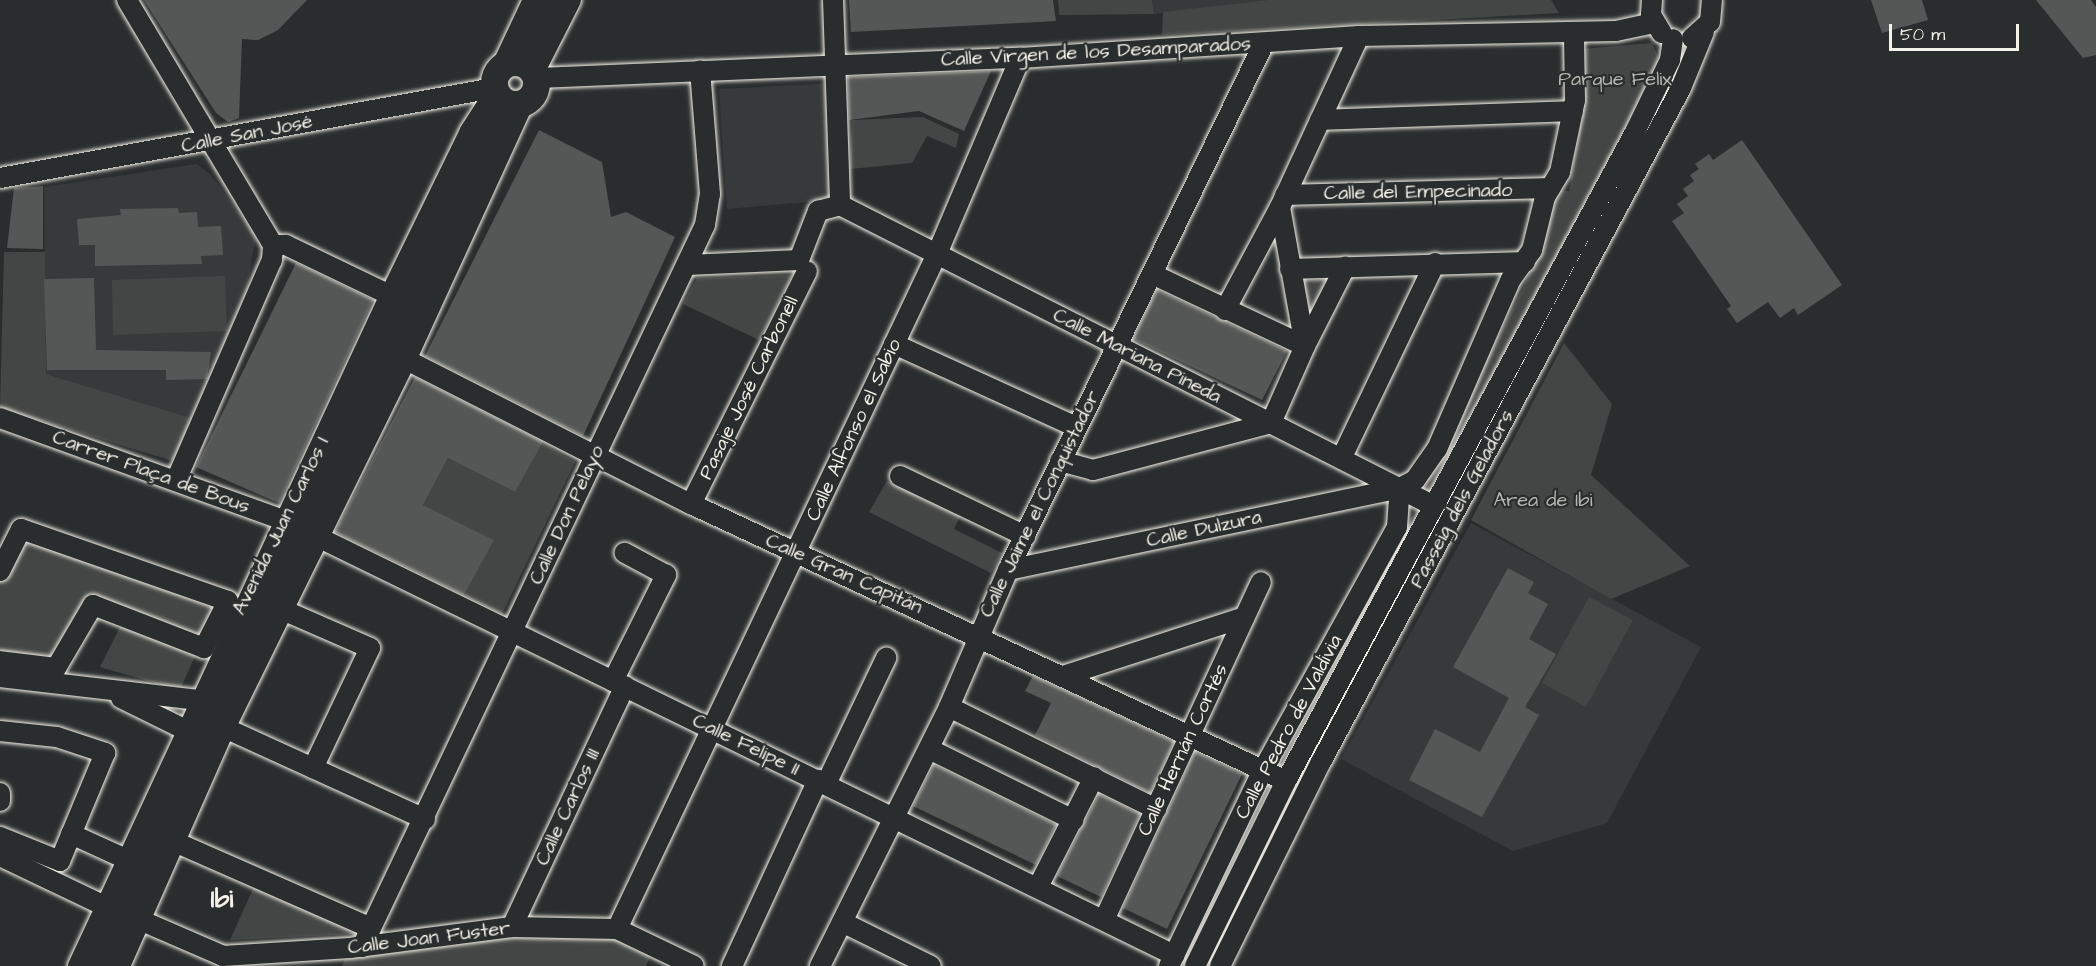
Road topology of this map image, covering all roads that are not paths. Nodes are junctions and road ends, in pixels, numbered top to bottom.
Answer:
1 (127, 0) edge
2 (533, 0) edge
3 (554, 0) edge
4 (571, 0) edge
5 (833, 0) edge
6 (1652, 0) edge
7 (1715, 3) edge
8 (1654, 23) junction
9 (1704, 32) junction
10 (1574, 33) junction
11 (1359, 36) junction
12 (1673, 39) junction
13 (1264, 44) junction
14 (1020, 58) junction
15 (834, 64) junction
16 (700, 70) junction
17 (514, 83) junction
18 (1573, 111) junction
19 (1320, 120) junction
20 (211, 142) junction
21 (0, 179) edge
22 (1550, 188) junction
23 (1283, 201) junction
24 (840, 206) junction
25 (273, 244) junction
26 (937, 254) junction
27 (1525, 262) junction
28 (1435, 263) junction
29 (1345, 267) junction
30 (1290, 269) junction
31 (683, 274) junction
32 (1152, 274) junction
33 (390, 295) junction
34 (1225, 310) junction
35 (894, 344) junction
36 (1116, 346) junction
37 (1305, 346) junction
38 (396, 355) junction
39 (0, 418) edge
40 (1271, 423) junction
41 (1076, 427) junction
42 (593, 457) junction
43 (1342, 457) junction
44 (1060, 461) junction
45 (900, 476) dead end
46 (177, 478) junction
47 (1400, 488) junction
48 (691, 504) junction
49 (1434, 506) junction
50 (300, 529) junction
51 (1025, 536) junction
52 (796, 552) junction
53 (625, 553) dead end
54 (1008, 570) junction
55 (0, 571) edge
56 (1261, 582) dead end
57 (283, 610) junction
58 (1245, 617) junction
59 (513, 633) junction
60 (978, 634) junction
61 (886, 658) dead end
62 (0, 661) edge
63 (1063, 676) junction
64 (0, 677) edge
65 (619, 684) junction
66 (111, 693) junction
67 (949, 707) junction
68 (211, 716) junction
69 (184, 729) junction
70 (712, 729) junction
71 (0, 731) edge
72 (1190, 734) junction
73 (929, 749) junction
74 (313, 768) junction
75 (1264, 768) junction
76 (1094, 777) junction
77 (1286, 781) junction
78 (822, 782) junction
79 (0, 793) edge
80 (0, 801) edge
81 (1156, 809) junction
82 (895, 816) junction
83 (425, 819) junction
84 (1073, 820) junction
85 (71, 834) junction
86 (0, 837) edge
87 (175, 843) junction
88 (0, 856) edge
89 (126, 859) junction
90 (1039, 885) junction
91 (131, 892) junction
92 (105, 906) junction
93 (1105, 918) junction
94 (140, 920) junction
95 (842, 922) junction
96 (512, 927) junction
97 (371, 928) junction
98 (617, 929) junction
99 (351, 954) edge
100 (1172, 960) edge
101 (78, 966) edge
102 (98, 966) edge
103 (120, 966) edge
104 (694, 966) edge
105 (732, 966) edge
106 (820, 966) edge
107 (931, 966) edge
108 (1195, 966) edge
109 (1220, 966) edge

1 - 20 street
2 - 17 street, Avenida Juan Carlos I
3 - 17 main road, Avenida Juan Carlos I
4 - 17 street, Avenida Juan Carlos I
5 - 15 street
6 - 8 street
7 - 9 street, Passeig dels Geladors
8 - 10 street, Calle Virgen de los Desamparados
8 - 12 street
9 - 12 street
9 - 109 street, Passeig dels Geladors
10 - 11 street, Calle Virgen de los Desamparados
10 - 18 street
11 - 13 street, Calle Virgen de los Desamparados
11 - 19 street
12 - 49 street
13 - 14 street, Calle Virgen de los Desamparados
13 - 32 street, Calle Jaime el Conquistador
14 - 15 street, Calle Virgen de los Desamparados
14 - 26 street, Calle Alfonso el Sabio
15 - 16 street, Calle Virgen de los Desamparados
15 - 24 street
16 - 17 street, Calle Virgen de los Desamparados
16 - 31 street, Calle Don Pelayo
17 - 20 street, Calle San José
17 - 33 street, Avenida Juan Carlos I
17 - 38 main road, Avenida Juan Carlos I
18 - 19 street
18 - 22 street
19 - 23 street
20 - 21 street, Calle San José
20 - 25 street
22 - 23 street, Calle del Empecinado
22 - 27 street
23 - 30 street
23 - 34 street
24 - 26 street, Calle Mariana Pineda
24 - 31 street
25 - 33 street
25 - 46 street
26 - 35 street, Calle Alfonso el Sabio
26 - 36 street, Calle Mariana Pineda
27 - 28 street
27 - 47 street
28 - 29 street
28 - 43 street
29 - 30 street
29 - 37 street
30 - 37 street
31 - 42 street, Calle Don Pelayo
31 - 48 street, Pasaje José Carbonell
32 - 34 street
32 - 36 street, Calle Jaime el Conquistador
33 - 50 street, Avenida Juan Carlos I
34 - 37 street
35 - 41 street
35 - 52 street, Calle Alfonso el Sabio
36 - 40 street, Calle Mariana Pineda
36 - 41 street, Calle Jaime el Conquistador
37 - 40 street
38 - 42 street, Calle Gran Capitán
38 - 50 main road, Avenida Juan Carlos I
39 - 46 street, Carrer Plaça de Bous
40 - 43 street, Calle Mariana Pineda
40 - 44 street
41 - 44 street, Calle Jaime el Conquistador
42 - 48 street, Calle Gran Capitán
42 - 59 street, Calle Don Pelayo
43 - 47 street, Calle Mariana Pineda
44 - 51 street, Calle Jaime el Conquistador
45 - 51 street
46 - 50 street, Carrer Plaça de Bous
47 - 49 street, Calle Mariana Pineda
47 - 54 street, Calle Dulzura
47 - 75 street, Calle Pedro de Valdivia
48 - 52 street, Calle Gran Capitán
49 - 77 street
50 - 57 street, Avenida Juan Carlos I
50 - 59 street, Calle Felipe II
50 - 68 main road, Avenida Juan Carlos I
51 - 54 street, Calle Jaime el Conquistador
52 - 60 street, Calle Gran Capitán
52 - 70 street, Calle Alfonso el Sabio
53 - 65 street, Calle Carlos III
54 - 60 street, Calle Jaime el Conquistador
55 - 62 street
56 - 58 street, Calle Hernán Cortés
57 - 68 street, Avenida Juan Carlos I
57 - 74 street
58 - 63 street
58 - 72 street, Calle Hernán Cortés
59 - 65 street, Calle Felipe II
59 - 83 street, Calle Don Pelayo
60 - 63 street, Calle Gran Capitán
60 - 67 street, Calle Jaime el Conquistador
61 - 78 street
63 - 72 street, Calle Gran Capitán
64 - 66 street
65 - 70 street, Calle Felipe II
65 - 96 street, Calle Carlos III
66 - 68 street
66 - 69 street
67 - 73 street, Calle Jaime el Conquistador
67 - 76 street
68 - 69 street, Avenida Juan Carlos I
68 - 74 street
68 - 87 street, Avenida Juan Carlos I
68 - 91 main road, Avenida Juan Carlos I
69 - 89 street, Avenida Juan Carlos I
70 - 78 street, Calle Felipe II
70 - 98 street, Calle Alfonso el Sabio
71 - 85 street
72 - 75 street, Calle Gran Capitán
72 - 81 street, Calle Hernán Cortés
73 - 82 street, Calle Jaime el Conquistador
73 - 84 street
74 - 83 street
75 - 77 street, Calle Gran Capitán
75 - 100 street, Calle Pedro de Valdivia
76 - 81 street
76 - 84 street
77 - 108 street
78 - 82 street, Calle Felipe II
78 - 105 street
79 - 80 street
81 - 93 street, Calle Hernán Cortés
82 - 90 street, Calle Felipe II
82 - 95 street, Calle Jaime el Conquistador
83 - 97 street, Calle Don Pelayo
84 - 90 street
85 - 86 street
85 - 89 street
87 - 94 street, Avenida Juan Carlos I
87 - 97 street
88 - 92 street
89 - 92 street, Avenida Juan Carlos I
90 - 93 street, Calle Felipe II
91 - 92 street
91 - 102 main road, Avenida Juan Carlos I
92 - 101 street, Avenida Juan Carlos I
93 - 100 street, Calle Felipe II
94 - 99 street, Calle Joan Fuster
94 - 103 street, Avenida Juan Carlos I
95 - 106 street, Calle Jaime el Conquistador
95 - 107 street
96 - 98 street, Calle Joan Fuster
96 - 99 street, Calle Joan Fuster
97 - 99 street, Calle Don Pelayo
98 - 104 street

